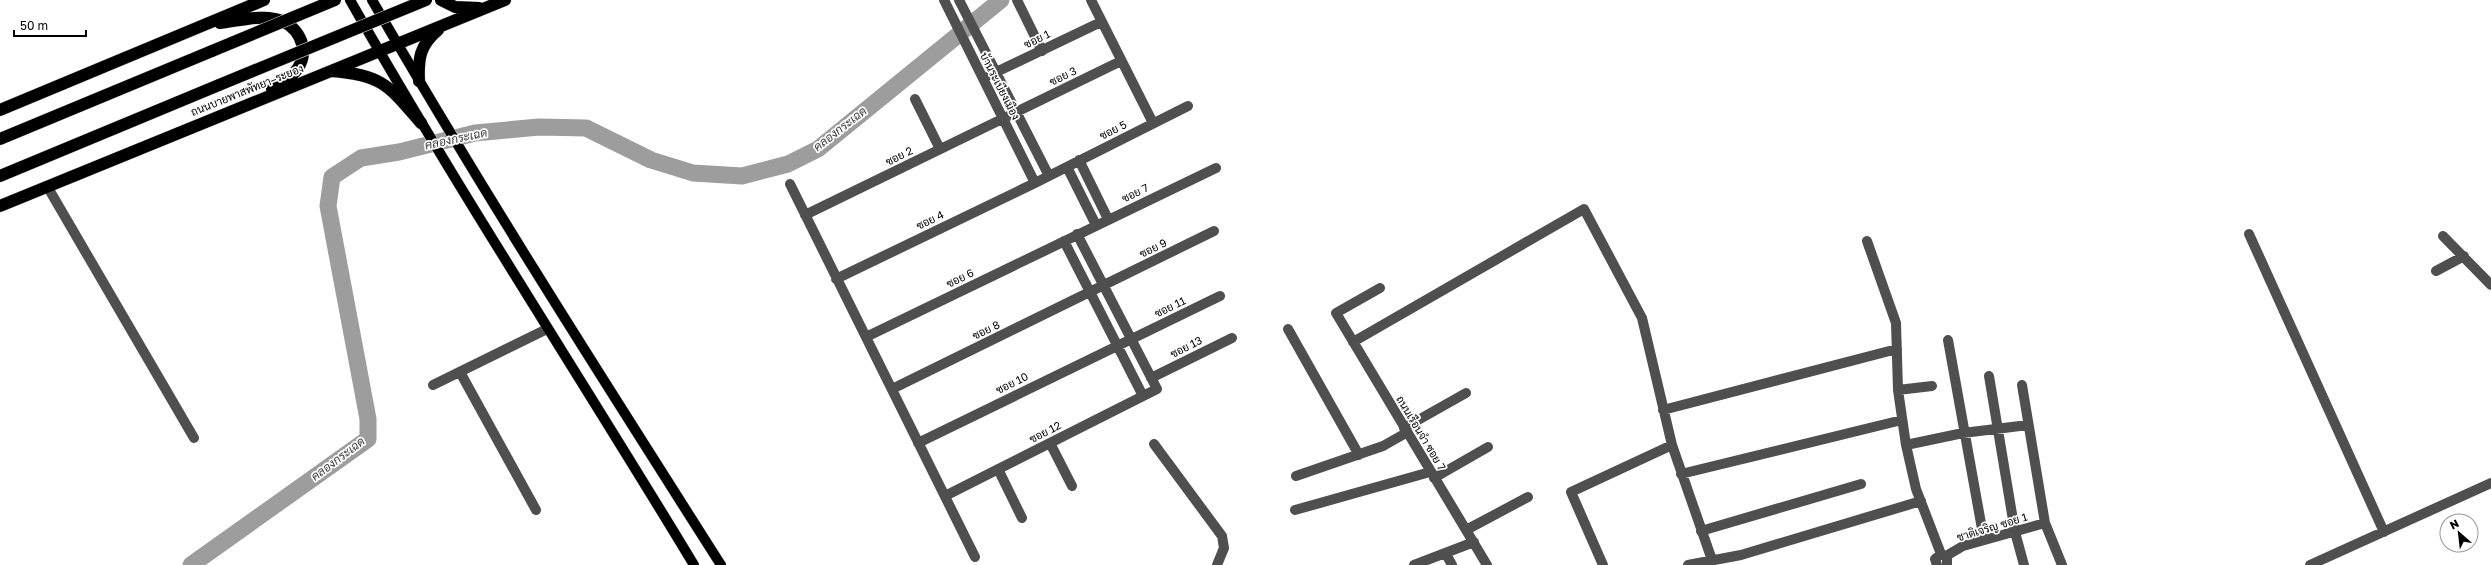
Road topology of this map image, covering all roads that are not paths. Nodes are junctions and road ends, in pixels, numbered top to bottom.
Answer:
1 (256, 0) edge
2 (264, 0) edge
3 (335, 0) edge
4 (350, 0) edge
5 (372, 0) edge
6 (426, 0) edge
7 (441, 0) edge
8 (505, 0) edge
9 (959, 0) edge
10 (1016, 0) edge
11 (1091, 0) edge
12 (945, 3) edge
13 (486, 7) junction
14 (242, 9) junction
15 (970, 22) junction
16 (1101, 22) junction
17 (205, 26) junction
18 (442, 26) junction
19 (958, 29) junction
20 (397, 43) junction
21 (379, 50) junction
22 (1042, 51) junction
23 (1120, 61) junction
24 (330, 71) junction
25 (996, 73) junction
26 (983, 79) junction
27 (418, 81) junction
28 (915, 99) dead end
29 (254, 101) junction
30 (1188, 106) dead end
31 (0, 110) edge
32 (1016, 112) junction
33 (1003, 118) junction
34 (1152, 123) junction
35 (424, 128) junction
36 (0, 139) edge
37 (940, 149) junction
38 (1079, 160) junction
39 (1067, 167) junction
40 (1216, 168) dead end
41 (0, 176) edge
42 (1049, 176) junction
43 (1035, 183) junction
44 (790, 184) dead end
45 (47, 186) junction
46 (0, 206) edge
47 (805, 215) junction
48 (1108, 219) junction
49 (1096, 225) junction
50 (1214, 231) dead end
51 (1078, 234) junction
52 (2249, 234) dead end
53 (2443, 236) dead end
54 (1064, 241) junction
55 (1867, 241) dead end
56 (2464, 256) junction
57 (2436, 271) dead end
58 (836, 278) junction
59 (2491, 285) edge
60 (1103, 286) junction
61 (1380, 288) dead end
62 (1090, 292) junction
63 (1220, 296) dead end
64 (548, 329) junction
65 (1288, 329) dead end
66 (866, 337) junction
67 (1232, 338) dead end
68 (1130, 340) junction
69 (1948, 340) dead end
70 (1353, 342) junction
71 (1117, 346) junction
72 (1897, 349) junction
73 (460, 372) junction
74 (1989, 376) dead end
75 (1151, 378) junction
76 (433, 385) dead end
77 (2022, 385) dead end
78 (1932, 386) dead end
79 (892, 389) junction
80 (1898, 390) junction
81 (1466, 393) dead end
82 (1142, 396) junction
83 (1663, 410) junction
84 (1902, 420) junction
85 (2028, 425) junction
86 (1998, 427) junction
87 (1405, 430) junction
88 (1963, 432) junction
89 (194, 438) dead end
90 (918, 443) junction
91 (1050, 443) junction
92 (1154, 444) dead end
93 (1672, 445) junction
94 (1906, 445) junction
95 (1488, 447) dead end
96 (1359, 455) junction
97 (998, 469) junction
98 (1681, 474) junction
99 (1432, 475) junction
100 (1296, 476) dead end
101 (2491, 483) edge
102 (1861, 484) dead end
103 (1072, 486) dead end
104 (945, 496) junction
105 (1528, 497) dead end
106 (1921, 501) junction
107 (536, 510) dead end
108 (1295, 510) dead end
109 (1022, 518) dead end
110 (2045, 523) junction
111 (1466, 530) junction
112 (1701, 531) junction
113 (2015, 532) junction
114 (2384, 532) junction
115 (1984, 540) junction
116 (1474, 542) junction
117 (1446, 554) junction
118 (975, 557) dead end
119 (1945, 558) edge
120 (1712, 560) junction
121 (694, 565) edge
122 (721, 565) edge
123 (1217, 565) edge
124 (1414, 565) edge
125 (1452, 565) edge
126 (1487, 565) edge
127 (1603, 565) edge
128 (1688, 565) edge
129 (1936, 565) edge
130 (2024, 565) edge
131 (2062, 565) edge
132 (2310, 565) edge

1 - 14 highway
2 - 14 highway
3 - 36 highway, bridge
4 - 21 main road
5 - 20 main road
6 - 41 highway, ถนนบายพาสพัทยา–ระยอง, bridge
7 - 13 highway
8 - 13 highway, ถนนบายพาสพัทยา–ระยอง
9 - 15 street, บ้านระเบียงเมือง
10 - 22 street
11 - 16 street
12 - 19 street, บ้านระเบียงเมือง
13 - 18 highway, ถนนบายพาสพัทยา–ระยอง
14 - 17 highway
15 - 19 street
15 - 25 street, บ้านระเบียงเมือง
16 - 22 street, ซอย 1
16 - 23 street
17 - 29 highway
17 - 31 highway
18 - 20 highway, ถนนบายพาสพัทยา–ระยอง
18 - 27 highway
19 - 26 street, บ้านระเบียงเมือง
20 - 21 highway, ถนนบายพาสพัทยา–ระยอง
20 - 27 main road
21 - 24 highway, ถนนบายพาสพัทยา–ระยอง
21 - 35 main road
22 - 25 street, ซอย 1
23 - 32 street, ซอย 3
23 - 34 street
24 - 29 highway, ถนนบายพาสพัทยา–ระยอง
24 - 35 highway
25 - 26 street, ซอย 1
25 - 32 street, บ้านระเบียงเมือง
26 - 33 street, บ้านระเบียงเมือง
27 - 122 main road
28 - 37 street
29 - 45 highway, ถนนบายพาสพัทยา–ระยอง
30 - 34 street, ซอย 5
32 - 33 street, ซอย 3
32 - 42 street, บ้านระเบียงเมือง
33 - 37 street, ซอย 2
33 - 43 street, บ้านระเบียงเมือง
34 - 38 street, ซอย 5
35 - 64 main road
37 - 47 street, ซอย 2
38 - 39 street, ซอย 5
38 - 48 street
39 - 42 street, ซอย 5
39 - 49 street
40 - 48 street, ซอย 7
42 - 43 street, ซอย 4
43 - 58 street, ซอย 4
44 - 47 street
45 - 46 highway, ถนนบายพาสพัทยา–ระยอง
45 - 89 street
47 - 58 street
48 - 49 street, ซอย 7
49 - 51 street, ซอย 7
50 - 60 street, ซอย 9
51 - 54 street, ซอย 7
51 - 60 street
52 - 114 street
53 - 56 street
54 - 62 street
54 - 66 street, ซอย 6
55 - 72 street
56 - 57 street
56 - 59 street
58 - 66 street
60 - 62 street, ซอย 9
60 - 68 street
61 - 70 street, ถนนเรือนจำ ซอย 7
62 - 71 street
62 - 79 street, ซอย 8
63 - 68 street, ซอย 11
64 - 73 street
64 - 121 main road
65 - 96 street
66 - 79 street
67 - 75 street, ซอย 13
68 - 71 street, ซอย 11
68 - 75 street
69 - 88 street
70 - 83 street
70 - 87 street, ถนนเรือนจำ ซอย 7
71 - 82 street
71 - 90 street, ซอย 10
72 - 80 street
72 - 83 street
73 - 76 street
73 - 107 street
74 - 86 street
75 - 82 street, ซอย 12
77 - 85 street
78 - 80 street
79 - 90 street
80 - 84 street
81 - 87 street
82 - 91 street, ซอย 12
83 - 93 street
84 - 94 street
84 - 98 street
85 - 86 street
85 - 110 street
86 - 88 street
86 - 113 street
87 - 96 street
87 - 99 street, ถนนเรือนจำ ซอย 7
88 - 94 street
88 - 115 street
90 - 104 street
91 - 97 street, ซอย 12
91 - 103 street
92 - 123 street
93 - 98 street
93 - 127 street
94 - 106 street
95 - 99 street
96 - 100 street
97 - 104 street, ซอย 12
97 - 109 street
98 - 112 street
99 - 108 street
99 - 111 street, ถนนเรือนจำ ซอย 7
101 - 114 street
102 - 112 street
104 - 118 street
105 - 111 street
106 - 119 street
106 - 120 street
110 - 113 street, ชาติเจริญ ซอย 1
110 - 131 street
111 - 116 street, ถนนเรือนจำ ซอย 7
112 - 120 street
113 - 115 street, ชาติเจริญ ซอย 1
113 - 130 street
114 - 132 street
115 - 119 street, ชาติเจริญ ซอย 1
116 - 117 street
116 - 126 street, ถนนเรือนจำ ซอย 7
117 - 124 street
117 - 125 street
119 - 129 street
120 - 128 street

